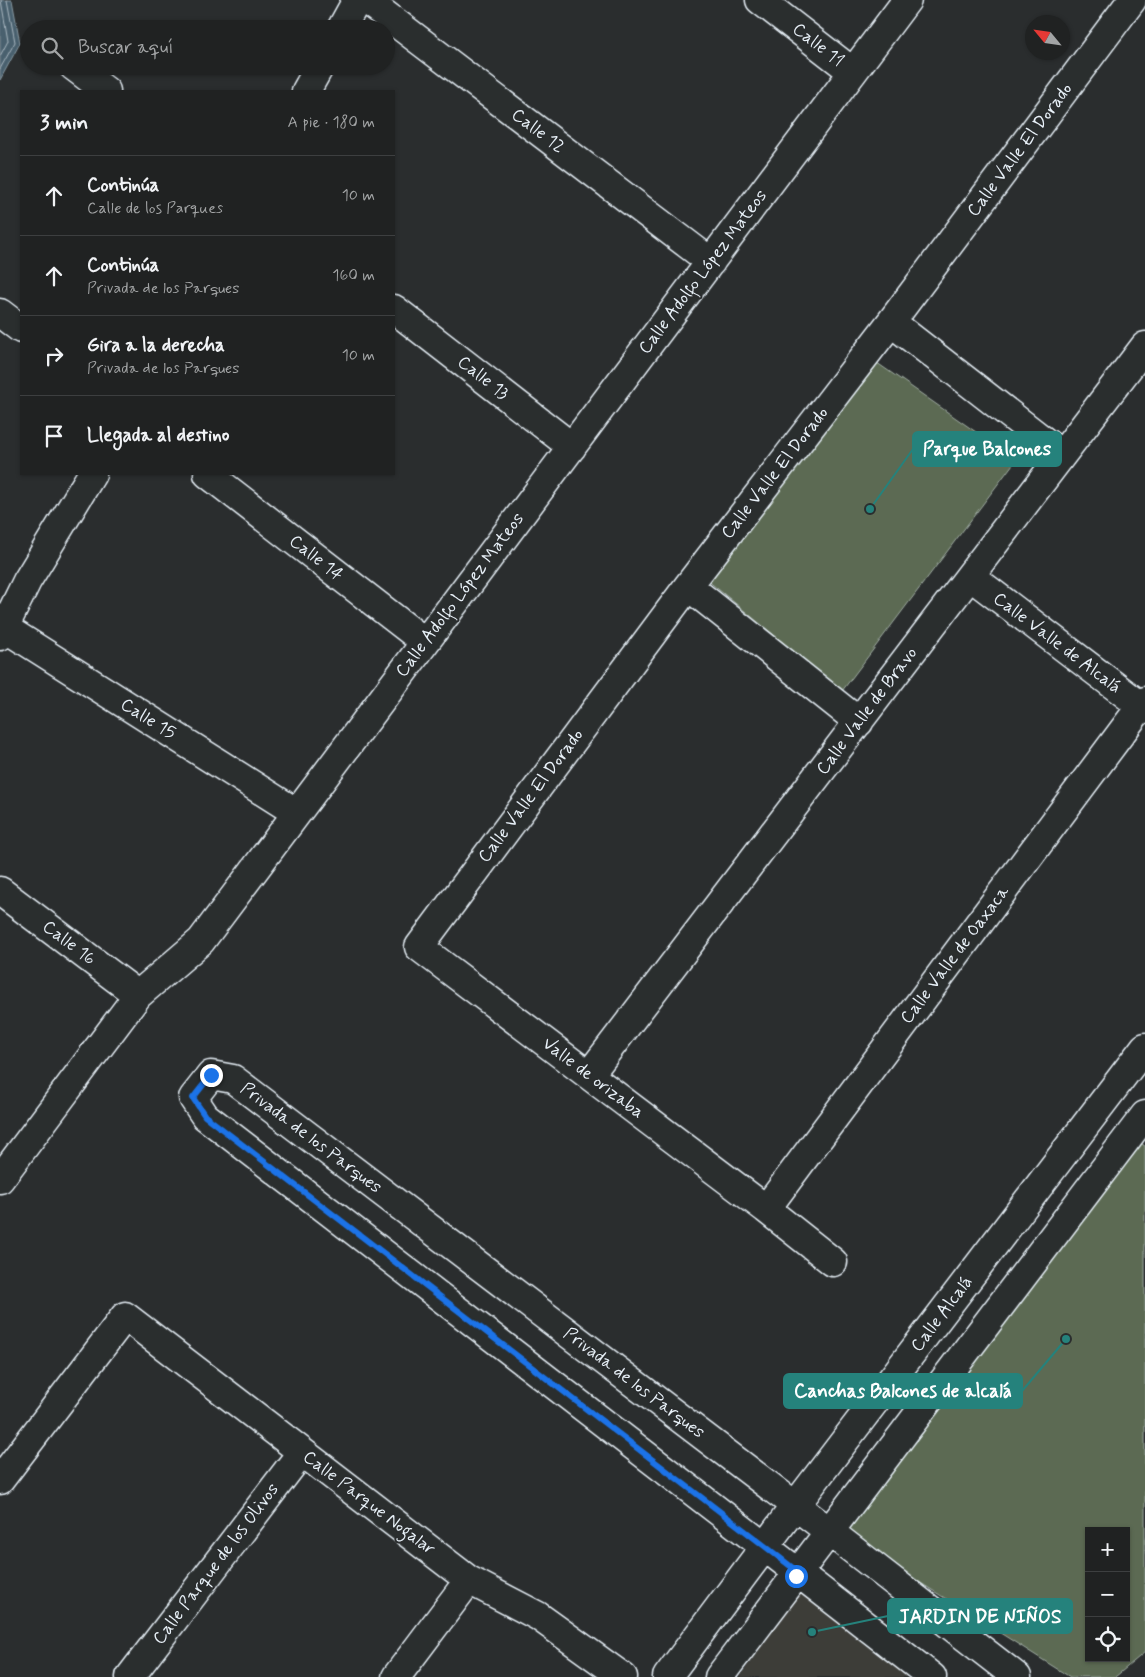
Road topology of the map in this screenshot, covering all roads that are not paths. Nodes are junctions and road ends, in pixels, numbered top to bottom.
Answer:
1 (357, 0) edge
2 (366, 0) edge
3 (760, 0) edge
4 (907, 0) edge
5 (1132, 0) edge
6 (346, 20) edge
7 (392, 20) edge
8 (395, 22) edge
9 (853, 72) junction
10 (85, 75) edge
11 (315, 75) edge
12 (105, 90) edge
13 (307, 90) edge
14 (711, 262) junction
15 (395, 310) edge
16 (0, 313) edge
17 (891, 322) junction
18 (20, 328) edge
19 (1145, 346) edge
20 (572, 447) junction
21 (1062, 455) junction
22 (91, 475) edge
23 (209, 475) edge
24 (970, 576) junction
25 (688, 586) junction
26 (2, 630) edge
27 (425, 642) junction
28 (1144, 705) edge
29 (859, 722) junction
30 (297, 812) junction
31 (0, 891) edge
32 (419, 947) joint
33 (138, 995) junction
34 (1145, 1047) edge
35 (588, 1075) junction
36 (1145, 1115) edge
37 (0, 1179) edge
38 (766, 1210) junction
39 (832, 1262) dead end
40 (302, 1452) junction
41 (0, 1480) edge
42 (795, 1506) junction
43 (830, 1532) junction
44 (766, 1547) junction
45 (798, 1572) junction
46 (469, 1580) junction
47 (130, 1677) edge
48 (396, 1677) edge
49 (623, 1677) edge
50 (667, 1677) edge
51 (720, 1677) edge
52 (932, 1677) edge
53 (1017, 1677) edge

1 - 6 street
2 - 7 street, Calle 12
3 - 9 street, Calle 11
4 - 9 street, Calle Adolfo López Mateos
5 - 17 street, Calle Valle El Dorado
8 - 14 street, Calle 12
9 - 14 street, Calle Adolfo López Mateos
10 - 12 street
11 - 13 street
14 - 20 street, Calle Adolfo López Mateos
15 - 20 street, Calle 13
16 - 18 street
17 - 21 street
17 - 25 street, Calle Valle El Dorado
19 - 21 street, Calle Valle de Bravo
20 - 27 street, Calle Adolfo López Mateos
21 - 24 street, Calle Valle de Bravo
22 - 26 street
23 - 27 street, Calle 14
24 - 28 street, Calle Valle de Alcalá
24 - 29 street, Calle Valle de Bravo
25 - 29 street
25 - 32 street, Calle Valle El Dorado
26 - 30 street, Calle 15
27 - 30 street, Calle Adolfo López Mateos
28 - 38 street, Calle Valle de Oaxaca
29 - 35 street, Calle Valle de Bravo
30 - 33 street, Calle Adolfo López Mateos
31 - 33 street, Calle 16
32 - 35 street, Valle de orizaba
33 - 37 street, Calle Adolfo López Mateos
34 - 42 street, Calle Alcalá
35 - 38 street, Valle de orizaba
36 - 43 street
38 - 39 street, Valle de orizaba
40 - 41 street, Calle Parque Nogalar
40 - 46 street, Calle Parque Nogalar
40 - 47 street, Calle Parque de los Olivos
42 - 43 street
42 - 44 street, Calle Alcalá
42 - 44 street, Privada de los Parques
43 - 45 street
43 - 53 street
44 - 45 street
44 - 50 street, Calle Alcalá
45 - 51 street
45 - 52 street
46 - 48 street
46 - 49 street, Calle Parque Nogalar

